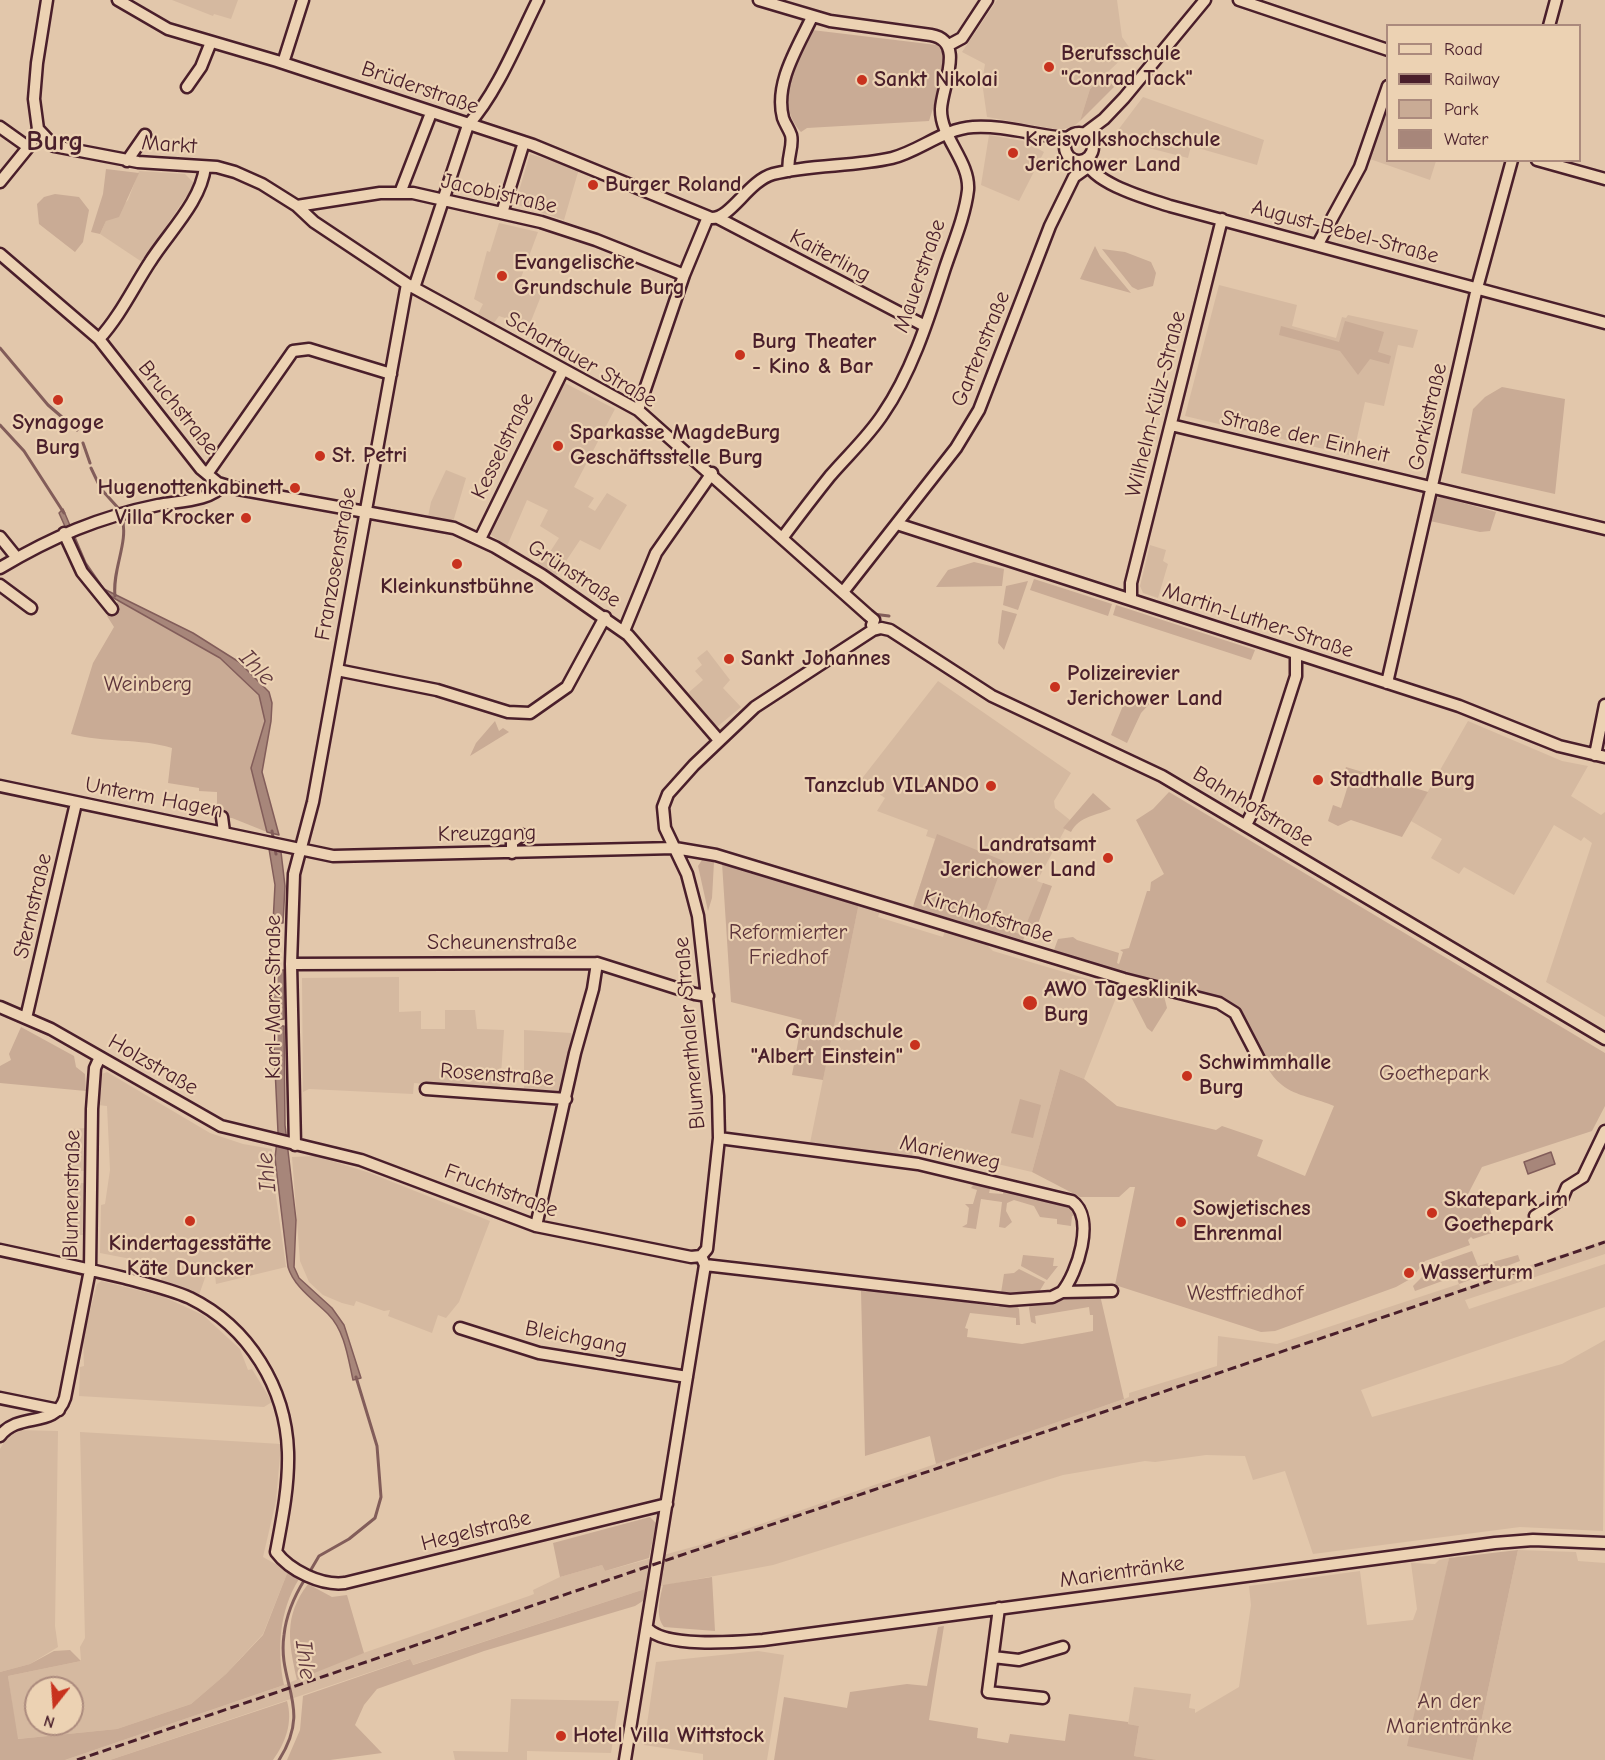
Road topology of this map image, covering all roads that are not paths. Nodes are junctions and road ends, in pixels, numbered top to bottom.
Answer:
1 (47, 0) edge
2 (118, 0) edge
3 (303, 0) edge
4 (538, 0) edge
5 (759, 0) edge
6 (987, 0) edge
7 (1205, 0) edge
8 (1239, 0) edge
9 (1556, 0) edge
10 (1263, 4) edge
11 (812, 17) junction
12 (1550, 24) edge
13 (211, 42) junction
14 (949, 45) junction
15 (1386, 49) edge
16 (283, 63) junction
17 (188, 87) dead end
18 (1386, 92) edge
19 (432, 113) junction
20 (468, 125) junction
21 (0, 127) edge
22 (38, 129) junction
23 (948, 132) junction
24 (145, 135) dead end
25 (1039, 136) junction
26 (1068, 138) junction
27 (1088, 138) junction
28 (524, 142) junction
29 (54, 146) junction
30 (28, 147) junction
31 (1066, 152) junction
32 (127, 161) junction
33 (1511, 162) edge
34 (1544, 162) edge
35 (1086, 163) junction
36 (205, 167) junction
37 (789, 171) junction
38 (1605, 179) edge
39 (0, 182) edge
40 (400, 193) junction
41 (444, 200) junction
42 (297, 206) junction
43 (502, 213) junction
44 (713, 218) junction
45 (1222, 219) junction
46 (1318, 244) junction
47 (0, 254) edge
48 (684, 275) junction
49 (411, 286) junction
50 (1477, 288) junction
51 (1605, 323) edge
52 (925, 326) junction
53 (99, 339) junction
54 (563, 370) junction
55 (391, 374) junction
56 (638, 410) junction
57 (1171, 425) junction
58 (712, 473) junction
59 (207, 474) junction
60 (223, 485) junction
61 (1432, 487) junction
62 (365, 512) junction
63 (897, 524) junction
64 (1605, 529) edge
65 (68, 531) junction
66 (0, 537) edge
67 (783, 537) junction
68 (480, 540) junction
69 (17, 558) junction
70 (0, 568) edge
71 (0, 585) edge
72 (843, 592) junction
73 (1131, 599) junction
74 (31, 608) dead end
75 (112, 609) dead end
76 (605, 617) junction
77 (872, 628) junction
78 (624, 631) junction
79 (1296, 655) junction
80 (337, 670) junction
81 (1387, 683) junction
82 (1605, 705) edge
83 (718, 739) junction
84 (1600, 756) edge
85 (0, 786) edge
86 (76, 802) junction
87 (222, 817) dead end
88 (1245, 825) junction
89 (224, 832) junction
90 (522, 835) dead end
91 (675, 848) junction
92 (300, 849) junction
93 (512, 853) junction
94 (597, 963) junction
95 (291, 964) junction
96 (708, 996) junction
97 (0, 1007) edge
98 (26, 1018) junction
99 (1605, 1039) edge
100 (100, 1057) junction
101 (1260, 1061) dead end
102 (426, 1089) dead end
103 (566, 1099) junction
104 (1605, 1131) edge
105 (719, 1138) junction
106 (293, 1144) junction
107 (1536, 1216) dead end
108 (536, 1226) junction
109 (0, 1250) edge
110 (703, 1260) junction
111 (90, 1270) junction
112 (1112, 1291) dead end
113 (1062, 1292) junction
114 (460, 1328) dead end
115 (687, 1377) junction
116 (0, 1398) edge
117 (59, 1410) junction
118 (0, 1436) edge
119 (667, 1504) junction
120 (1605, 1543) edge
121 (297, 1569) joint
122 (999, 1608) junction
123 (648, 1629) junction
124 (1063, 1647) dead end
125 (993, 1657) junction
126 (1043, 1698) dead end
127 (625, 1760) edge

1 - 22 street
2 - 13 street, Brüderstraße
3 - 16 street
4 - 20 street, Franzosenstraße
5 - 11 street
6 - 14 street
7 - 27 street
8 - 10 street
9 - 12 street
10 - 15 street
11 - 14 street
11 - 37 street
13 - 16 street, Brüderstraße
13 - 17 street
14 - 23 street, Mauerstraße
16 - 19 street, Brüderstraße
18 - 46 street
19 - 20 street, Brüderstraße
19 - 40 street
20 - 28 street, Brüderstraße
20 - 41 street, Franzosenstraße
21 - 30 street
22 - 29 street
22 - 30 street
23 - 25 street
23 - 37 street
23 - 52 street, Mauerstraße
24 - 32 street
25 - 26 street
25 - 31 street
26 - 27 street
26 - 31 street
27 - 35 street
28 - 43 street
28 - 44 street, Brüderstraße
29 - 30 street, Markt
29 - 32 street, Markt
30 - 39 street
31 - 35 street
32 - 36 street, Markt
33 - 50 street, Gorkistraße
34 - 38 street
35 - 45 street, August-Bebel-Straße
35 - 63 street, Gartenstraße
36 - 42 street, Markt
36 - 53 street
37 - 44 street
40 - 41 street, Jacobistraße
40 - 42 street, Jacobistraße
41 - 43 street, Jacobistraße
41 - 49 street, Franzosenstraße
42 - 49 street, Schartauer Straße
43 - 48 street, Jacobistraße
44 - 48 street
44 - 52 street, Kaiterling
45 - 46 street, August-Bebel-Straße
45 - 57 street, Wilhelm-Külz-Straße
46 - 50 street, August-Bebel-Straße
47 - 53 street, Bruchstraße
48 - 56 street
49 - 54 street, Schartauer Straße
49 - 55 street, Franzosenstraße
50 - 51 street, August-Bebel-Straße
50 - 61 street, Gorkistraße
52 - 67 street, Mauerstraße
53 - 59 street, Bruchstraße
54 - 56 street, Schartauer Straße
54 - 68 street, Kesselstraße
55 - 59 street
55 - 62 street, Franzosenstraße
56 - 58 street, Schartauer Straße
57 - 61 street, Straße der Einheit
57 - 73 street, Wilhelm-Külz-Straße
58 - 67 street, Schartauer Straße
58 - 78 street
59 - 60 street, Bruchstraße
60 - 62 street, Bruchstraße
60 - 65 street
61 - 64 street, Straße der Einheit
61 - 81 street, Gorkistraße
62 - 68 street, Grünstraße
62 - 80 street, Franzosenstraße
63 - 72 street, Gartenstraße
63 - 73 street, Martin-Luther-Straße
65 - 69 street
65 - 75 street
66 - 69 street
67 - 72 street, Schartauer Straße
68 - 76 street, Grünstraße
69 - 70 street
71 - 74 street
72 - 77 street, Schartauer Straße
73 - 79 street, Martin-Luther-Straße
76 - 78 street, Grünstraße
76 - 80 street
77 - 83 street, Blumenthaler Straße
77 - 88 street, Bahnhofstraße
78 - 83 street, Grünstraße
79 - 81 street, Martin-Luther-Straße
79 - 88 street
80 - 92 street, Franzosenstraße
81 - 84 street, Martin-Luther-Straße
82 - 84 street
83 - 91 street, Blumenthaler Straße
85 - 86 street, Unterm Hagen
86 - 89 street, Unterm Hagen
86 - 98 street, Sternstraße
87 - 89 street
88 - 99 street, Bahnhofstraße
89 - 92 street, Unterm Hagen
90 - 93 street
91 - 93 street, Kreuzgang
91 - 96 street, Blumenthaler Straße
91 - 101 street, Kirchhofstraße
92 - 93 street, Kreuzgang
92 - 95 street, Karl-Marx-Straße
94 - 95 street, Scheunenstraße
94 - 96 street, Scheunenstraße
94 - 103 street
95 - 106 street, Karl-Marx-Straße
96 - 105 street, Blumenthaler Straße
97 - 98 street, Holzstraße
98 - 100 street, Holzstraße
100 - 106 street, Holzstraße
100 - 111 street, Blumenstraße
102 - 103 street, Rosenstraße
103 - 108 street
104 - 107 street
105 - 110 street, Blumenthaler Straße
105 - 113 street, Marienweg
106 - 108 street, Fruchtstraße
108 - 110 street, Fruchtstraße
109 - 111 street
110 - 113 street
110 - 115 street, Blumenthaler Straße
111 - 117 street
111 - 121 street, Blumenstraße
112 - 113 street
114 - 115 street, Bleichgang
115 - 119 street, Blumenthaler Straße
116 - 117 street
117 - 118 street
119 - 121 street, Hegelstraße
119 - 123 street, Blumenthaler Straße
120 - 122 street, Marientränke
122 - 123 street, Marientränke
122 - 125 street
123 - 127 street, Blumenthaler Straße
124 - 125 street
125 - 126 street

